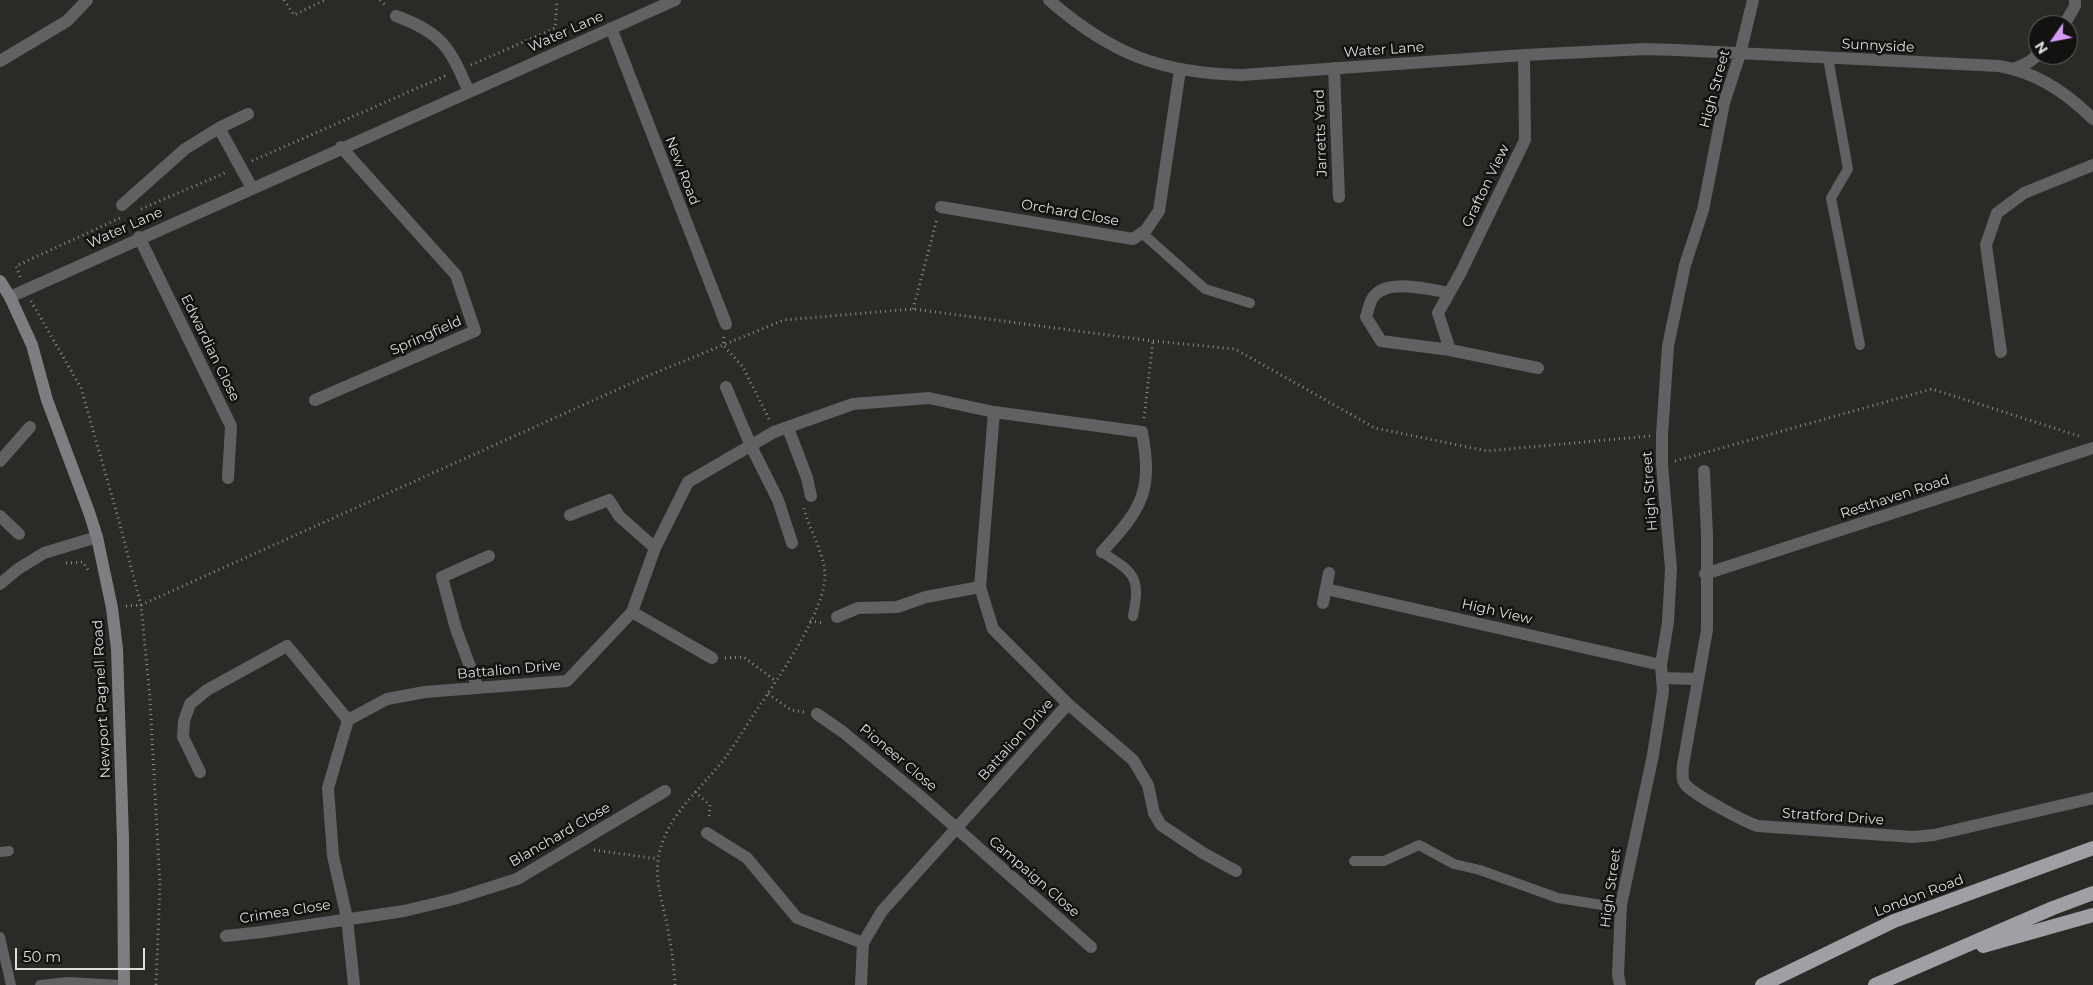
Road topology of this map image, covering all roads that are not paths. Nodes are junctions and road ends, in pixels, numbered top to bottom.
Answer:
1 (87, 0) edge
2 (675, 0) edge
3 (1049, 0) edge
4 (1753, 0) edge
5 (2076, 2) edge
6 (2069, 15) edge
7 (396, 16) dead end
8 (611, 28) junction
9 (1740, 54) junction
10 (1524, 55) junction
11 (1828, 58) junction
12 (0, 61) edge
13 (2028, 62) edge
14 (1334, 68) junction
15 (2014, 69) junction
16 (1180, 70) junction
17 (469, 92) junction
18 (248, 114) dead end
19 (2093, 119) edge
20 (220, 128) junction
21 (341, 147) junction
22 (2093, 165) edge
23 (252, 188) junction
24 (1339, 197) dead end
25 (122, 205) dead end
26 (941, 207) road end
27 (1142, 233) junction
28 (139, 237) junction
29 (0, 280) edge
30 (1448, 293) junction
31 (10, 297) junction
32 (1250, 303) dead end
33 (726, 324) road end
34 (1860, 345) dead end
35 (1450, 350) junction
36 (2001, 352) dead end
37 (1538, 368) dead end
38 (726, 387) dead end
39 (315, 400) dead end
40 (994, 412) junction
41 (30, 427) dead end
42 (788, 428) junction
43 (751, 446) junction
44 (2093, 448) edge
45 (0, 461) edge
46 (1704, 471) dead end
47 (228, 478) dead end
48 (807, 499) road end
49 (570, 515) dead end
50 (0, 516) edge
51 (19, 534) dead end
52 (97, 538) junction
53 (792, 543) dead end
54 (655, 548) junction
55 (1102, 552) joint
56 (489, 556) dead end
57 (1329, 573) dead end
58 (1706, 574) junction
59 (0, 584) edge
60 (980, 588) junction
61 (1326, 589) junction
62 (1323, 603) dead end
63 (632, 612) junction
64 (1133, 616) dead end
65 (837, 617) dead end
66 (712, 658) road end
67 (1662, 671) junction
68 (1698, 679) junction
69 (478, 688) junction
70 (1068, 704) junction
71 (817, 714) road end
72 (348, 720) junction
73 (200, 772) dead end
74 (665, 791) dead end
75 (2093, 798) edge
76 (957, 829) junction
77 (707, 833) road end
78 (2093, 848) edge
79 (1354, 861) dead end
80 (1236, 872) dead end
81 (2093, 893) edge
82 (1621, 908) junction
83 (2093, 915) edge
84 (348, 918) junction
85 (226, 936) dead end
86 (0, 937) edge
87 (863, 943) junction
88 (1091, 947) dead end
89 (1931, 961) junction
90 (12, 985) edge
91 (40, 985) edge
92 (123, 985) edge
93 (354, 985) edge
94 (861, 985) edge
95 (1620, 985) edge
96 (1762, 985) edge
97 (1875, 985) edge

1 - 12 street
2 - 8 street, Water Lane
3 - 16 street, Water Lane
4 - 9 street, High Street
5 - 6 street
7 - 17 street
8 - 17 street, Water Lane
8 - 33 street, New Road
9 - 10 street, Water Lane
9 - 11 street, Sunnyside
9 - 67 street, High Street
10 - 14 street, Water Lane
10 - 30 street, Grafton View
11 - 15 street, Sunnyside
11 - 34 lane
13 - 15 street
14 - 16 street, Water Lane
14 - 24 street, Jarretts Yard
15 - 19 street
16 - 27 street
17 - 21 street, Water Lane
18 - 20 street, Water Lane
20 - 23 street
20 - 25 street, Water Lane
21 - 23 street, Water Lane
21 - 39 street, Springfield
22 - 36 street
23 - 28 street, Water Lane
26 - 27 street, Orchard Close
27 - 32 lane
28 - 31 street, Water Lane
28 - 47 street, Edwardian Close
29 - 31 main road, Newport Pagnell Road
30 - 35 street, Grafton View
30 - 35 street
31 - 52 main road, Newport Pagnell Road
35 - 37 street
38 - 43 street
40 - 42 street, Battalion Drive
40 - 55 street, Battalion Drive
40 - 60 street, Battalion Drive
41 - 45 street
42 - 43 street, Battalion Drive
42 - 48 street
43 - 53 street
43 - 54 street, Battalion Drive
44 - 58 street, Resthaven Road
46 - 58 street, Stratford Drive
49 - 54 street
50 - 51 street
52 - 59 street
52 - 92 main road, Newport Pagnell Road
54 - 63 street, Battalion Drive
55 - 64 lane
56 - 69 street
57 - 61 street
58 - 68 street, Stratford Drive
60 - 65 street
60 - 70 street, Battalion Drive
61 - 62 street
61 - 67 street, High View
63 - 66 street
63 - 69 street, Battalion Drive
67 - 68 street
67 - 82 street, High Street
68 - 75 street, Stratford Drive
69 - 72 street, Battalion Drive
70 - 76 street, Battalion Drive
70 - 80 street
71 - 76 street, Pioneer Close
72 - 73 street
72 - 84 street
74 - 84 street, Blanchard Close
76 - 87 street, Battalion Drive
76 - 88 street, Campaign Close
77 - 87 street
78 - 96 highway, London Road
79 - 82 lane
81 - 89 highway
82 - 95 street, High Street
83 - 89 highway
84 - 85 street, Crimea Close
84 - 93 street
86 - 90 lane
87 - 94 street, Battalion Drive
89 - 97 highway
91 - 92 lane

